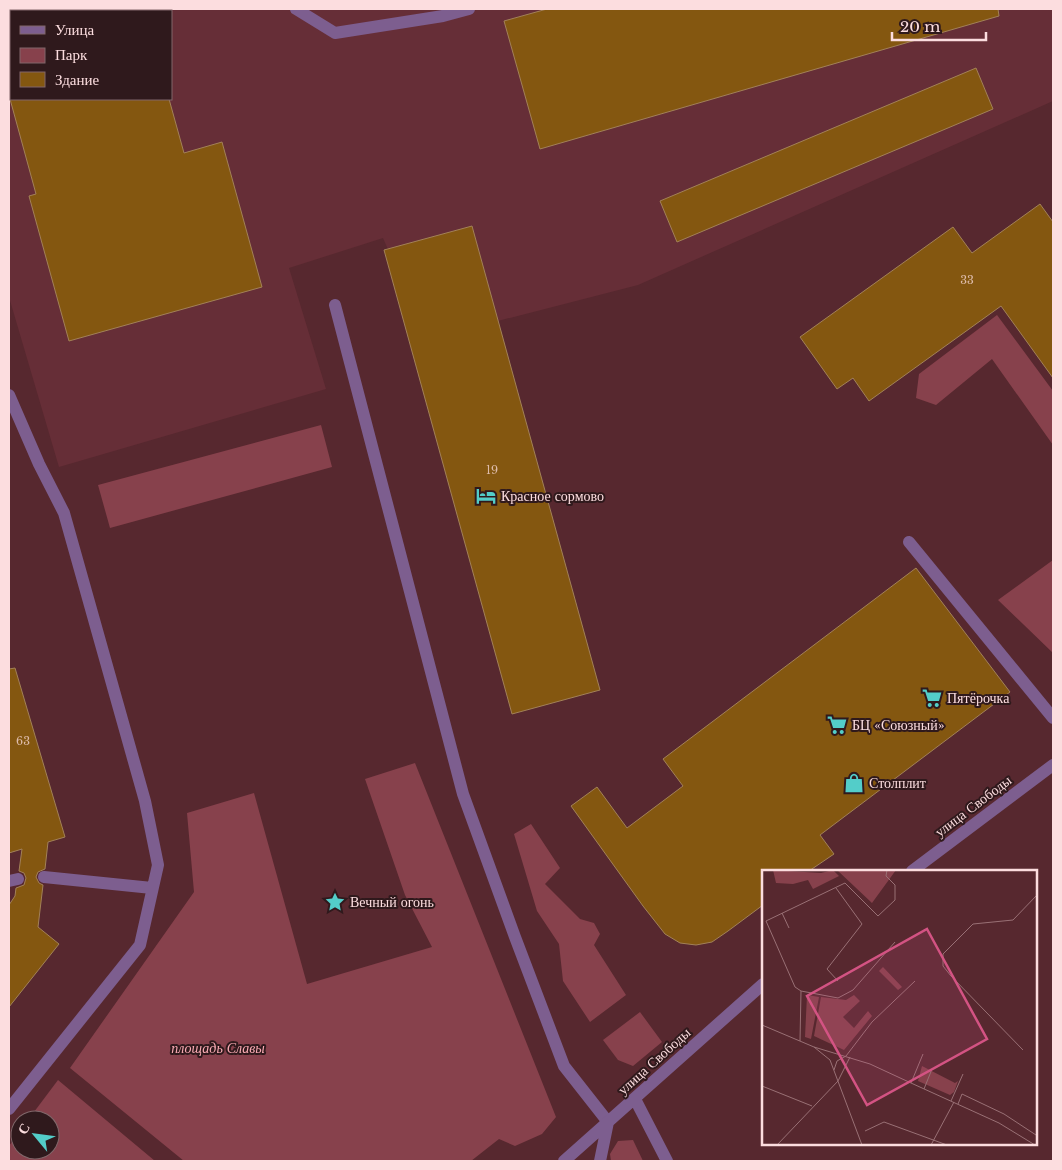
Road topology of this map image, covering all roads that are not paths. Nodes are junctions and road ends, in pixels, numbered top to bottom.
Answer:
1 (296, 9) edge
2 (469, 9) edge
3 (335, 305) dead end
4 (9, 395) edge
5 (909, 542) dead end
6 (1053, 718) edge
7 (1053, 765) edge
8 (913, 870) edge
9 (44, 877) dead end
10 (152, 888) junction
11 (762, 985) edge
12 (635, 1099) junction
13 (9, 1109) edge
14 (608, 1122) junction
15 (564, 1161) edge
16 (600, 1161) edge
17 (667, 1161) edge

1 - 2 street
3 - 14 street
4 - 10 street
5 - 6 street
7 - 8 street, улица Свободы
9 - 10 street
10 - 13 street
11 - 12 street, улица Свободы
12 - 14 street, улица Свободы
12 - 17 street
14 - 15 street, улица Свободы
14 - 16 street

